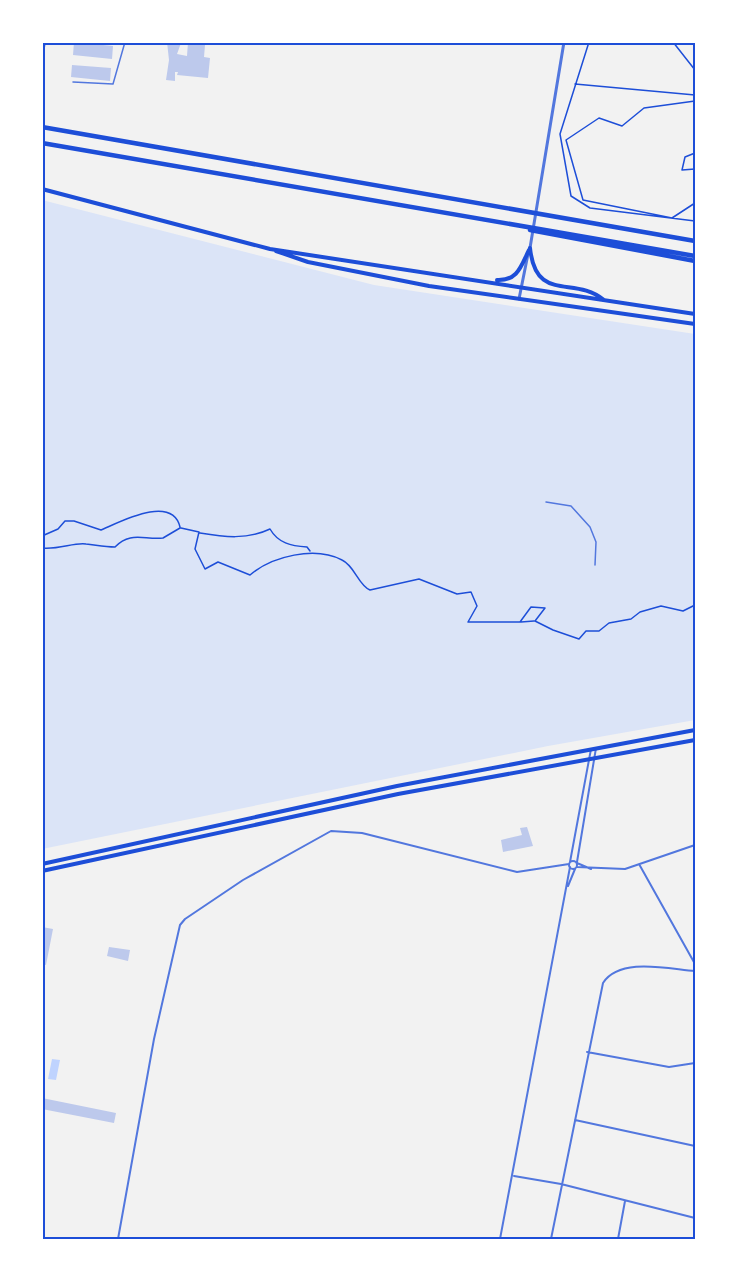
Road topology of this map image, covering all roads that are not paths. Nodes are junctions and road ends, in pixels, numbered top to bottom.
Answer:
1 (45, 42) edge
2 (125, 42) edge
3 (564, 42) edge
4 (42, 58) edge
5 (73, 82) dead end
6 (42, 127) edge
7 (42, 143) edge
8 (42, 189) edge
9 (504, 222) junction
10 (695, 241) edge
11 (530, 248) junction
12 (270, 249) junction
13 (695, 256) edge
14 (695, 261) edge
15 (478, 280) junction
16 (521, 286) junction
17 (519, 299) junction
18 (604, 300) junction
19 (695, 314) edge
20 (695, 324) edge
21 (546, 502) dead end
22 (595, 565) dead end
23 (695, 729) edge
24 (695, 740) edge
25 (594, 748) junction
26 (592, 760) junction
27 (695, 845) edge
28 (42, 864) edge
29 (570, 864) junction
30 (639, 864) junction
31 (577, 865) junction
32 (42, 872) edge
33 (567, 889) junction
34 (695, 964) edge
35 (695, 971) edge
36 (587, 1052) junction
37 (695, 1063) edge
38 (575, 1120) junction
39 (695, 1146) edge
40 (513, 1176) junction
41 (561, 1184) junction
42 (625, 1201) junction
43 (695, 1218) edge
44 (118, 1239) edge
45 (500, 1239) edge
46 (551, 1239) edge
47 (618, 1239) edge

1 - 4 street
2 - 5 lane
3 - 11 street
6 - 10 highway
7 - 9 highway
8 - 12 main road
9 - 13 highway
9 - 14 highway
11 - 15 main road
11 - 16 street
11 - 18 main road
12 - 15 main road
12 - 17 main road
15 - 16 main road
16 - 17 street
16 - 18 main road
17 - 20 main road
18 - 19 main road
21 - 22 lane
23 - 25 main road
24 - 26 main road
25 - 26 street
25 - 28 main road
26 - 29 street
26 - 31 street
26 - 32 main road
27 - 30 street
29 - 31 street
29 - 31 street
29 - 33 street
29 - 44 street
30 - 31 street
30 - 34 street
31 - 33 street
33 - 40 street
35 - 36 street
36 - 37 street
36 - 38 street
38 - 39 street
38 - 41 street
40 - 41 street
40 - 45 street
41 - 42 street
41 - 46 street
42 - 43 street
42 - 47 street

